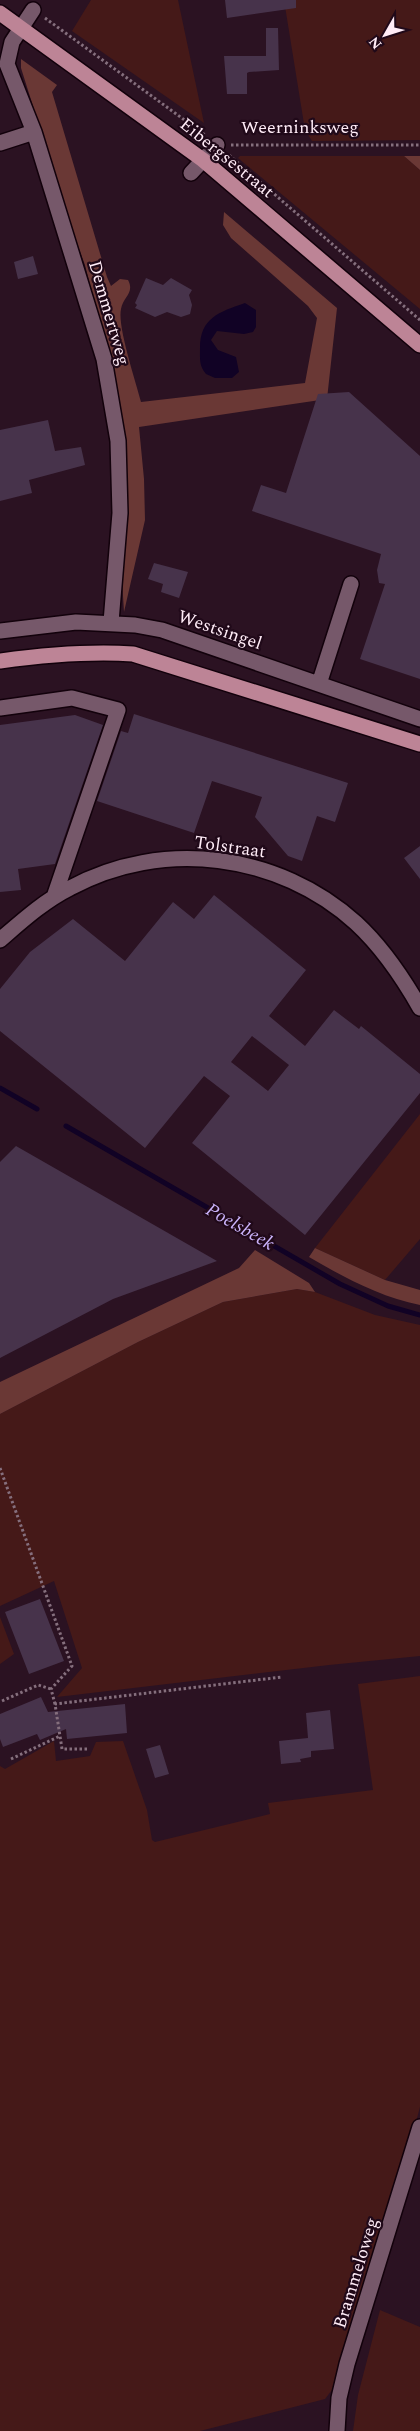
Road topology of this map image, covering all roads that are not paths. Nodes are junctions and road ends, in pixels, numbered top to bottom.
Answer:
1 (33, 10) dead end
2 (0, 13) edge
3 (22, 27) junction
4 (34, 132) junction
5 (0, 143) edge
6 (217, 145) road end
7 (203, 160) junction
8 (191, 173) dead end
9 (420, 345) edge
10 (351, 584) dead end
11 (111, 622) junction
12 (0, 631) edge
13 (0, 661) edge
14 (319, 684) junction
15 (0, 708) edge
16 (420, 719) edge
17 (420, 744) edge
18 (54, 897) junction
19 (0, 940) edge
20 (420, 1008) edge
21 (420, 2127) edge
22 (337, 2431) edge

1 - 3 street, Demmertweg
2 - 3 main road, Eibergsestraat
3 - 4 street, Demmertweg
3 - 7 main road, Eibergsestraat
4 - 5 street
4 - 11 street, Demmertweg
6 - 7 street, Weerninksweg
7 - 8 street, Weerninksweg
7 - 9 main road, Eibergsestraat
10 - 14 street
11 - 12 street, Westsingel
11 - 14 street, Westsingel
13 - 17 main road
14 - 16 street, Westsingel
15 - 18 street
18 - 19 street, Tolstraat
18 - 20 street, Tolstraat
21 - 22 street, Brammeloweg

